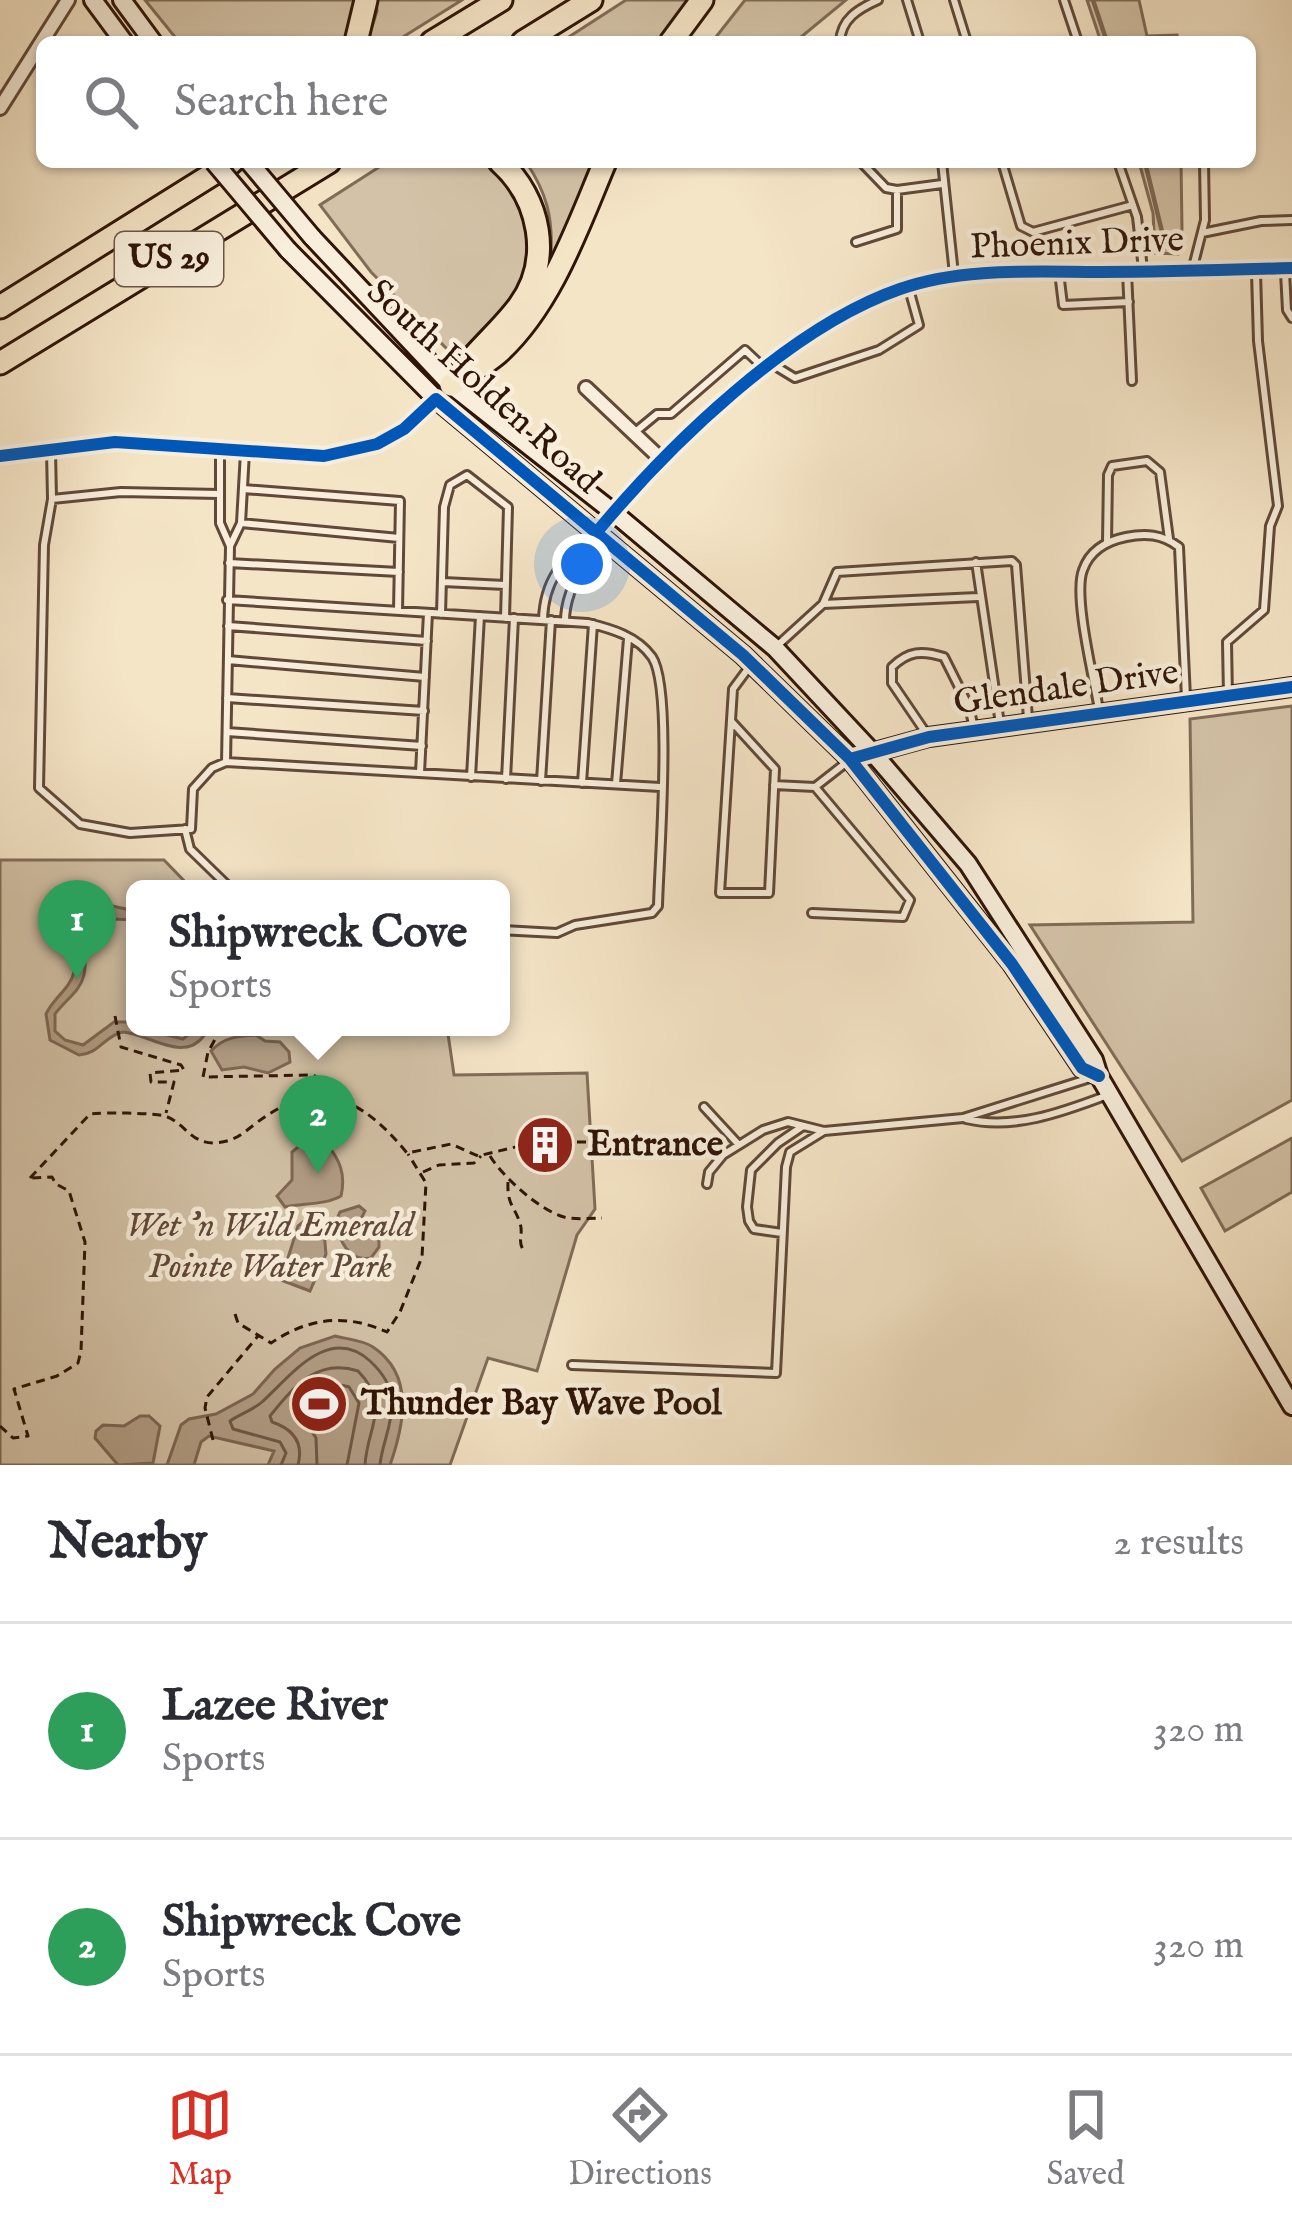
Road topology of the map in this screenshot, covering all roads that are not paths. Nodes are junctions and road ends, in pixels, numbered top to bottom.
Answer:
1 (68, 0) edge
2 (93, 0) edge
3 (122, 0) edge
4 (367, 0) edge
5 (502, 0) edge
6 (590, 0) edge
7 (702, 0) edge
8 (878, 0) edge
9 (907, 0) edge
10 (954, 0) edge
11 (1064, 0) edge
12 (45, 36) edge
13 (120, 36) edge
14 (149, 36) edge
15 (358, 36) edge
16 (442, 36) edge
17 (533, 36) edge
18 (675, 36) edge
19 (840, 36) edge
20 (918, 36) edge
21 (965, 36) edge
22 (1076, 36) edge
23 (36, 51) edge
24 (0, 108) edge
25 (217, 168) edge
26 (226, 168) edge
27 (254, 168) edge
28 (319, 168) edge
29 (506, 168) edge
30 (602, 168) edge
31 (867, 168) edge
32 (942, 168) edge
33 (1004, 168) edge
34 (1120, 168) edge
35 (1204, 168) edge
36 (942, 184) junction
37 (898, 190) junction
38 (1133, 205) junction
39 (1292, 220) edge
40 (1202, 232) junction
41 (856, 242) dead end
42 (1288, 268) edge
43 (1256, 269) junction
44 (1192, 271) junction
45 (1059, 272) junction
46 (1127, 272) junction
47 (1144, 272) junction
48 (954, 278) junction
49 (909, 286) junction
50 (1130, 302) junction
51 (0, 307) edge
52 (1292, 318) edge
53 (0, 363) edge
54 (769, 366) junction
55 (716, 375) junction
56 (1132, 381) dead end
57 (586, 388) dead end
58 (443, 392) junction
59 (737, 394) junction
60 (674, 411) junction
61 (694, 431) junction
62 (634, 434) junction
63 (51, 448) junction
64 (220, 450) junction
65 (245, 452) junction
66 (0, 456) edge
67 (661, 459) junction
68 (243, 489) junction
69 (219, 494) junction
70 (52, 499) junction
71 (613, 512) junction
72 (242, 523) junction
73 (596, 533) junction
74 (400, 538) junction
75 (1168, 539) junction
76 (1107, 543) junction
77 (230, 546) junction
78 (229, 562) junction
79 (976, 562) junction
80 (398, 572) junction
81 (443, 582) junction
82 (506, 586) junction
83 (978, 597) junction
84 (227, 600) junction
85 (823, 604) junction
86 (398, 611) junction
87 (428, 613) junction
88 (440, 614) junction
89 (480, 616) junction
90 (505, 618) junction
91 (514, 618) junction
92 (547, 620) junction
93 (565, 621) junction
94 (593, 625) junction
95 (228, 626) junction
96 (628, 636) junction
97 (427, 641) junction
98 (776, 648) junction
99 (228, 660) junction
100 (752, 664) junction
101 (425, 677) junction
102 (1292, 687) edge
103 (1228, 697) junction
104 (227, 698) junction
105 (1186, 702) junction
106 (424, 711) junction
107 (1099, 714) junction
108 (731, 722) junction
109 (1029, 724) junction
110 (1001, 728) junction
111 (975, 731) junction
112 (226, 732) junction
113 (929, 737) junction
114 (422, 746) junction
115 (873, 753) junction
116 (850, 759) junction
117 (226, 762) junction
118 (420, 773) junction
119 (471, 777) junction
120 (506, 778) junction
121 (541, 781) junction
122 (582, 783) junction
123 (616, 784) junction
124 (774, 785) junction
125 (660, 787) junction
126 (815, 787) junction
127 (185, 829) junction
128 (222, 880) edge
129 (812, 913) dead end
130 (510, 930) edge
131 (1099, 1076) junction
132 (1110, 1094) junction
133 (704, 1108) dead end
134 (963, 1118) junction
135 (803, 1126) junction
136 (824, 1131) junction
137 (739, 1145) junction
138 (707, 1184) dead end
139 (783, 1233) junction
140 (572, 1365) dead end
141 (1292, 1406) edge

1 - 12 street
2 - 13 street
3 - 14 street
4 - 15 highway
5 - 16 highway
6 - 17 highway
7 - 18 highway
8 - 19 lane
9 - 20 lane
10 - 21 lane
11 - 22 lane
23 - 24 street
25 - 51 highway, US 29
26 - 58 street, South Holden Road, bridge
27 - 58 street, South Holden Road, bridge
28 - 53 highway, US 29
29 - 58 highway
30 - 58 highway
31 - 37 lane
32 - 36 lane
33 - 38 lane
34 - 38 lane
35 - 40 lane
36 - 37 lane
36 - 48 lane
37 - 41 lane
38 - 47 lane
39 - 40 lane
40 - 44 lane
42 - 43 street, Phoenix Drive
42 - 52 lane
43 - 44 street, Phoenix Drive
43 - 103 lane
44 - 47 street, Phoenix Drive
45 - 46 street, Phoenix Drive
45 - 48 street, Phoenix Drive
45 - 50 lane
46 - 47 street, Phoenix Drive
46 - 50 lane
48 - 49 street, Phoenix Drive
49 - 54 street, Phoenix Drive
49 - 54 lane
50 - 56 lane
54 - 55 lane
54 - 59 street, Phoenix Drive
55 - 59 lane
55 - 60 lane
57 - 62 street
58 - 65 street
58 - 71 street, South Holden Road
58 - 73 street, South Holden Road
59 - 61 street, Phoenix Drive
60 - 61 lane
60 - 62 lane
61 - 67 street, Phoenix Drive
62 - 67 street
63 - 64 street
63 - 66 street
63 - 70 lane
64 - 65 street
64 - 69 lane
65 - 68 lane
67 - 71 street, Phoenix Drive
68 - 72 lane
68 - 74 lane
69 - 70 lane
69 - 77 lane
70 - 127 lane
71 - 73 street, Phoenix Drive
71 - 98 street, South Holden Road
72 - 74 lane
72 - 77 lane
73 - 92 lane
73 - 93 lane
73 - 100 street, South Holden Road
74 - 80 lane
75 - 76 lane
75 - 76 lane
75 - 105 lane
76 - 107 lane
77 - 78 lane
78 - 80 lane
78 - 84 lane
79 - 83 lane
79 - 85 lane
79 - 109 lane
80 - 86 lane
81 - 82 lane
81 - 82 lane
81 - 88 lane
82 - 90 lane
83 - 85 lane
83 - 110 lane
84 - 86 lane
84 - 95 lane
85 - 98 lane
86 - 87 lane
87 - 88 lane
87 - 97 lane
88 - 89 lane
89 - 90 lane
89 - 119 lane
90 - 91 lane
91 - 92 lane
91 - 120 lane
92 - 93 lane
92 - 121 lane
93 - 94 lane
94 - 96 lane
94 - 122 lane
95 - 97 lane
95 - 99 lane
96 - 123 lane
96 - 125 lane
97 - 101 lane
98 - 115 street, South Holden Road
99 - 101 lane
99 - 104 lane
100 - 108 lane
100 - 116 street, South Holden Road
101 - 106 lane
102 - 103 street, Glendale Drive
103 - 105 street, Glendale Drive
104 - 106 lane
104 - 112 lane
105 - 107 street, Glendale Drive
106 - 114 lane
107 - 109 street, Glendale Drive
108 - 124 lane
108 - 124 lane
109 - 110 street, Glendale Drive
110 - 111 street, Glendale Drive
111 - 113 street, Glendale Drive
111 - 113 lane
112 - 114 lane
112 - 117 lane
113 - 115 street, Glendale Drive
114 - 118 lane
115 - 116 street, Glendale Drive
115 - 131 street, South Holden Road
116 - 126 lane
116 - 131 street, South Holden Road
117 - 118 lane
117 - 127 lane
118 - 119 lane
119 - 120 lane
120 - 121 lane
121 - 122 lane
122 - 123 lane
123 - 125 lane
124 - 126 lane
125 - 130 lane
126 - 129 lane
127 - 128 lane
131 - 132 street, South Holden Road
131 - 134 lane
132 - 134 lane
132 - 141 street, South Holden Road
133 - 137 lane
134 - 136 lane
135 - 136 lane
135 - 137 lane
135 - 139 lane
136 - 139 lane
137 - 138 lane
139 - 140 lane

